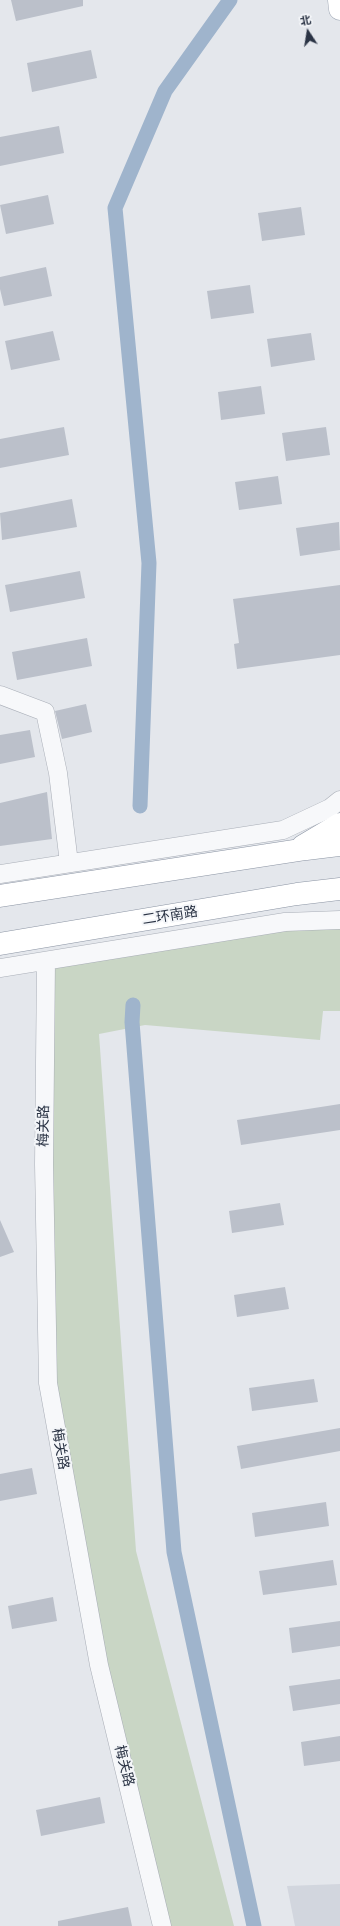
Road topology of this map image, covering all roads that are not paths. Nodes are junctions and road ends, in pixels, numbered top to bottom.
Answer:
1 (339, 0) edge
2 (340, 9) edge
3 (0, 695) edge
4 (340, 800) edge
5 (340, 824) edge
6 (340, 845) edge
7 (298, 850) junction
8 (69, 863) junction
9 (0, 874) edge
10 (340, 889) edge
11 (297, 894) junction
12 (0, 896) edge
13 (340, 902) edge
14 (340, 920) edge
15 (0, 944) edge
16 (46, 961) junction
17 (0, 968) edge
18 (162, 1926) edge

1 - 2 main road
3 - 8 street
4 - 8 street
5 - 7 main road
6 - 7 main road
7 - 12 main road
8 - 9 street
10 - 11 main road, 二环南路
11 - 13 main road
11 - 15 main road, 二环南路
14 - 16 street
16 - 17 street
16 - 18 street, 梅关路

